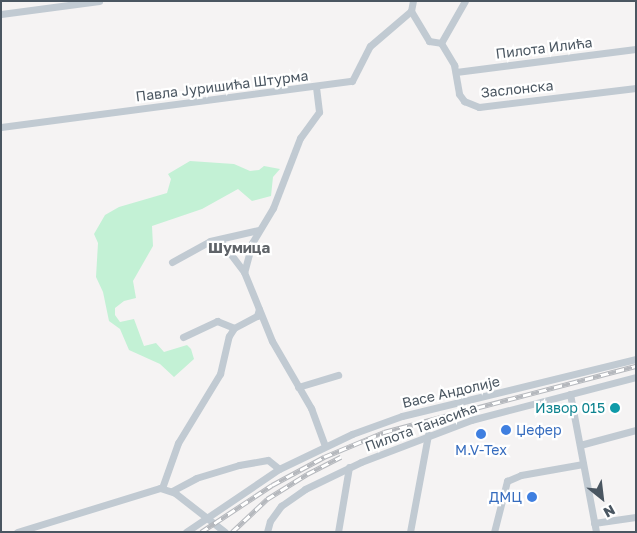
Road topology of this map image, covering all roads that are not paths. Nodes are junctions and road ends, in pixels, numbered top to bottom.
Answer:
1 (99, 1) edge
2 (413, 1) edge
3 (465, 1) edge
4 (411, 11) junction
5 (1, 14) edge
6 (441, 44) junction
7 (636, 49) edge
8 (456, 72) junction
9 (316, 87) junction
10 (636, 88) edge
11 (1, 127) edge
12 (258, 230) junction
13 (220, 240) junction
14 (172, 262) dead end
15 (244, 272) junction
16 (259, 309) junction
17 (234, 328) junction
18 (183, 337) dead end
19 (636, 359) edge
20 (338, 375) dead end
21 (636, 377) edge
22 (298, 387) junction
23 (570, 394) junction
24 (636, 430) edge
25 (428, 435) junction
26 (580, 445) junction
27 (325, 446) junction
28 (583, 464) junction
29 (349, 467) junction
30 (280, 468) junction
31 (162, 488) junction
32 (172, 491) junction
33 (636, 517) edge
34 (208, 519) junction
35 (594, 523) junction
36 (17, 532) edge
37 (186, 532) edge
38 (224, 532) edge
39 (268, 532) edge
40 (338, 532) edge
41 (410, 532) edge
42 (494, 532) edge
43 (596, 532) edge

1 - 5 street
2 - 4 street
3 - 6 street
4 - 6 street
4 - 9 street, Павла Јуришића Штурма
6 - 8 street, Заслонска
7 - 8 street, Пилота Илића
8 - 10 street, Заслонска
9 - 11 street, Павла Јуришића Штурма
9 - 12 street
12 - 13 street
12 - 15 street
13 - 14 street
13 - 15 street
15 - 16 street
16 - 17 street
16 - 22 street
17 - 18 street
17 - 31 street
19 - 27 street, Васе Андолије
20 - 22 street
21 - 23 street, Пилота Танасића
22 - 27 street
23 - 25 street, Пилота Танасића
23 - 26 street
24 - 26 street
25 - 29 street, Пилота Танасића
25 - 41 street
26 - 28 street
27 - 30 street, Васе Андолије
28 - 35 street
28 - 42 street
29 - 39 street, Пилота Танасића
29 - 40 street
30 - 32 street
30 - 34 street, Васе Андолије
31 - 32 street
31 - 36 street
32 - 34 street
33 - 35 street
34 - 37 street, Васе Андолије
34 - 38 street
35 - 43 street

